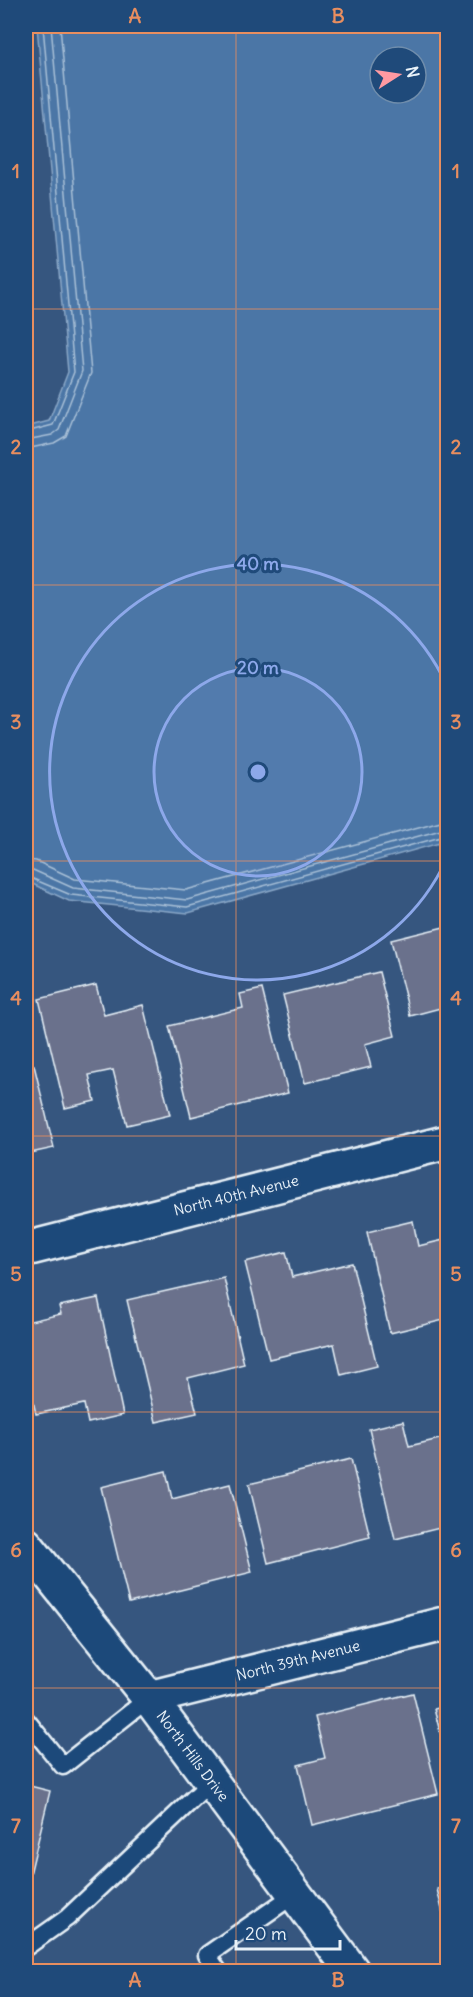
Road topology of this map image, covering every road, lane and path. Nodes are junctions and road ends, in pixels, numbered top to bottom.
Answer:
1 (447, 1142) edge
2 (26, 1248) edge
3 (26, 1545) edge
4 (447, 1623) edge
5 (149, 1698) junction
6 (26, 1720) edge
7 (212, 1781) junction
8 (295, 1894) junction
9 (26, 1947) edge
10 (219, 1971) edge
11 (353, 1971) edge

1 - 2 street, North 40th Avenue
3 - 5 street, North Hills Drive
4 - 5 street, North 39th Avenue
5 - 6 lane
5 - 7 street, North Hills Drive
7 - 8 street, North Hills Drive
7 - 9 lane
8 - 10 lane
8 - 11 street, North Hills Drive

